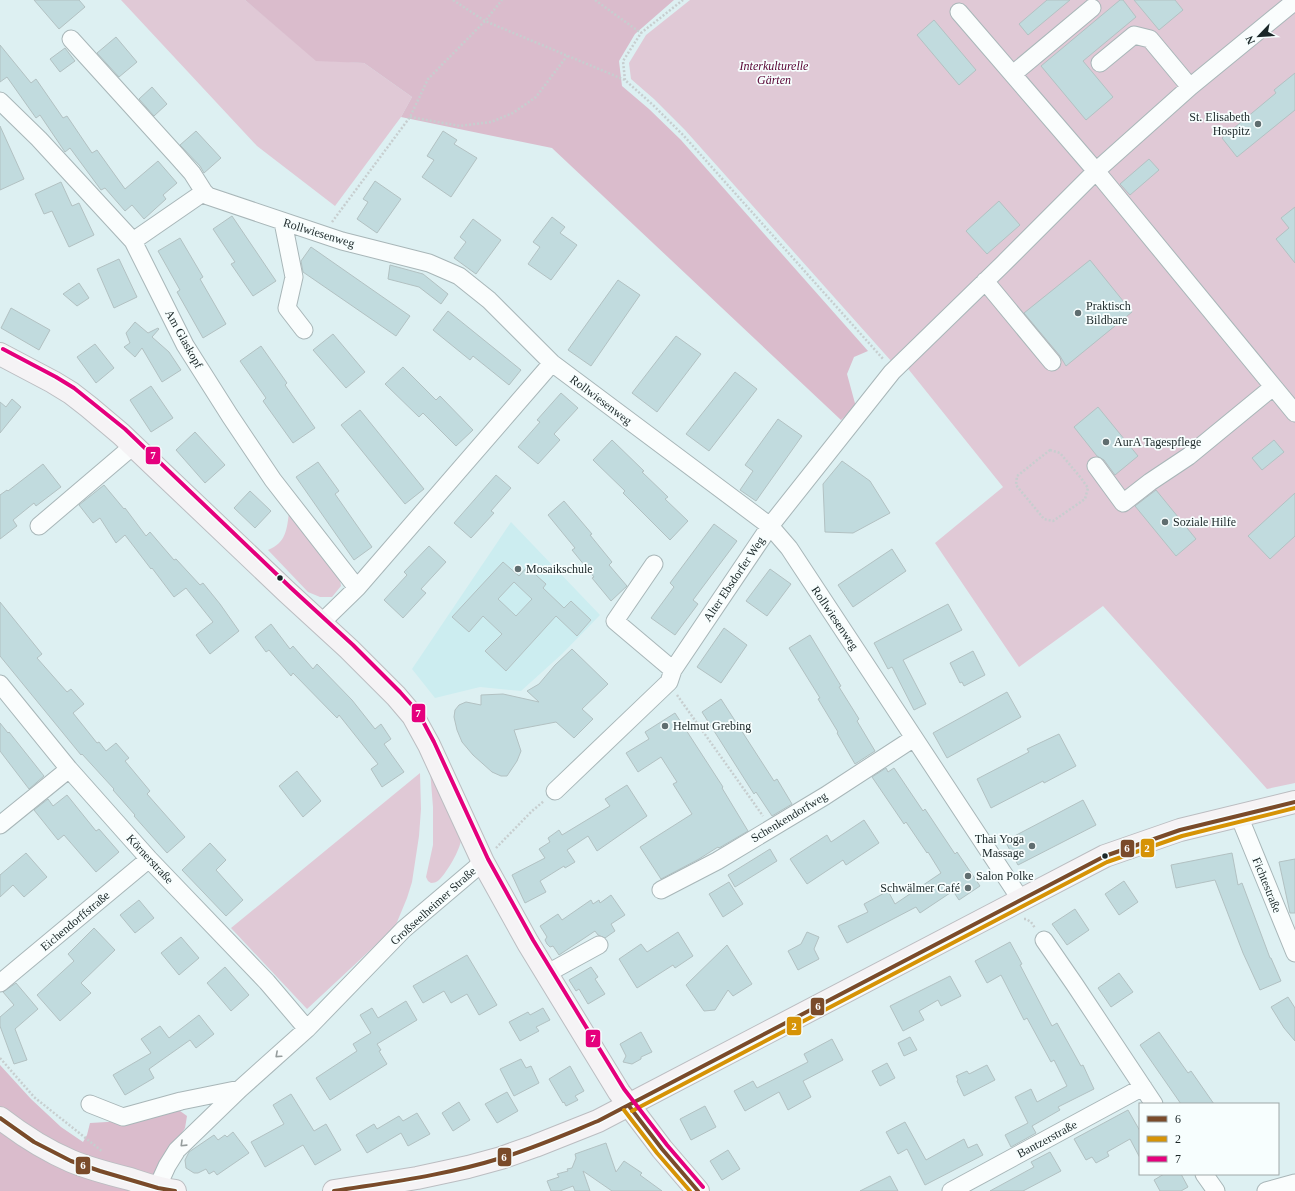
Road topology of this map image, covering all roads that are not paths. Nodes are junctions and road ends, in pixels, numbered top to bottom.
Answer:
1 (1295, 1) edge
2 (1092, 8) dead end
3 (959, 12) dead end
4 (71, 39) dead end
5 (1100, 63) dead end
6 (1013, 74) junction
7 (1190, 87) junction
8 (0, 101) edge
9 (1096, 171) junction
10 (204, 192) junction
11 (283, 222) junction
12 (133, 241) junction
13 (985, 281) junction
14 (304, 330) dead end
15 (0, 354) edge
16 (1052, 362) dead end
17 (552, 363) junction
18 (1273, 386) junction
19 (1295, 413) edge
20 (133, 446) junction
21 (1096, 466) dead end
22 (38, 526) dead end
23 (770, 526) junction
24 (654, 564) dead end
25 (357, 588) junction
26 (321, 624) junction
27 (671, 676) junction
28 (0, 684) edge
29 (914, 738) junction
30 (69, 769) junction
31 (554, 791) dead end
32 (1295, 802) edge
33 (1239, 816) junction
34 (0, 825) edge
35 (149, 859) junction
36 (483, 862) junction
37 (661, 890) dead end
38 (1023, 909) junction
39 (1044, 940) dead end
40 (599, 945) dead end
41 (1295, 953) edge
42 (546, 974) junction
43 (0, 983) edge
44 (307, 1029) junction
45 (1143, 1087) junction
46 (240, 1089) junction
47 (1153, 1103) edge
48 (90, 1104) dead end
49 (630, 1106) junction
50 (0, 1118) edge
51 (1205, 1175) edge
52 (1295, 1183) edge
53 (963, 1188) edge
54 (166, 1189) edge
55 (334, 1191) edge
56 (698, 1191) edge
57 (1216, 1191) edge
58 (1266, 1191) edge

1 - 7 street, Alter Ebsdorfer Weg
2 - 6 street
3 - 6 street
4 - 10 street
5 - 7 street
6 - 9 street
7 - 9 street, Alter Ebsdorfer Weg
8 - 12 street, Am Glaskopf
9 - 13 street, Alter Ebsdorfer Weg
9 - 18 street
10 - 11 street, Rollwiesenweg
10 - 12 street
11 - 14 street
11 - 17 street, Rollwiesenweg
12 - 25 street, Am Glaskopf
13 - 16 street
13 - 23 street, Alter Ebsdorfer Weg
15 - 20 main road, Großseelheimer Straße
17 - 23 street, Rollwiesenweg
17 - 25 street
18 - 19 street
18 - 21 street
20 - 22 street
20 - 26 main road, Großseelheimer Straße
23 - 27 street, Alter Ebsdorfer Weg
23 - 29 street, Rollwiesenweg
24 - 27 street
25 - 26 street
26 - 36 main road, Großseelheimer Straße
27 - 31 street, Alter Ebsdorfer Weg
28 - 30 street, Körnerstraße
29 - 37 street, Schenkendorfweg
29 - 38 street, Rollwiesenweg
30 - 34 street
30 - 35 street, Körnerstraße
32 - 33 main road
33 - 38 main road
33 - 41 street, Fichtestraße
35 - 43 street, Eichendorffstraße
35 - 44 street, Körnerstraße
36 - 42 main road
36 - 44 street, Großseelheimer Straße
38 - 49 main road
39 - 45 street
40 - 42 street
42 - 49 main road
44 -> 46 street, Großseelheimer Straße
45 - 47 street
45 - 53 street, Bantzerstraße
46 - 48 street
46 -> 54 street, Großseelheimer Straße
49 - 55 main road
49 - 56 main road
50 - 54 main road
51 - 57 street
52 - 58 street

